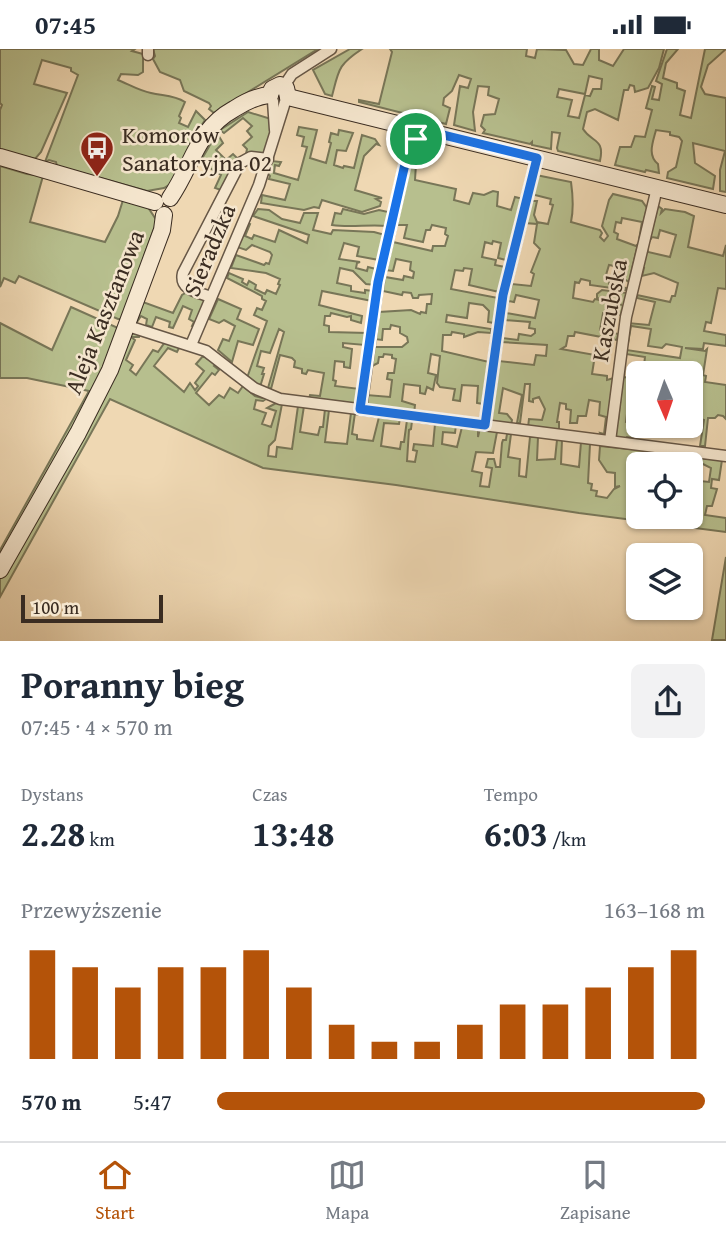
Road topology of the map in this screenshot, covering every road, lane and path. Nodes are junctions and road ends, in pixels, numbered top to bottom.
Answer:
1 (331, 49) edge
2 (280, 96) junction
3 (419, 129) junction
4 (0, 157) edge
5 (537, 158) junction
6 (268, 159) junction
7 (657, 188) junction
8 (163, 205) junction
9 (726, 205) edge
10 (211, 297) junction
11 (128, 326) junction
12 (191, 345) junction
13 (360, 409) junction
14 (485, 425) junction
15 (610, 441) junction
16 (726, 456) edge
17 (0, 570) edge

1 - 2 street
2 - 3 street
2 - 6 street, Sieradzka
2 - 8 street, Aleja Kasztanowa
3 - 5 street
3 - 13 street
4 - 8 street
5 - 7 street
5 - 14 street
6 - 10 street, Sieradzka
6 - 10 street
7 - 9 street
7 - 15 street, Kaszubska
8 - 11 street, Aleja Kasztanowa
10 - 12 street, Sieradzka
11 - 12 street
11 - 17 street, Aleja Kasztanowa
12 - 13 street
13 - 14 street
14 - 15 street
15 - 16 street

